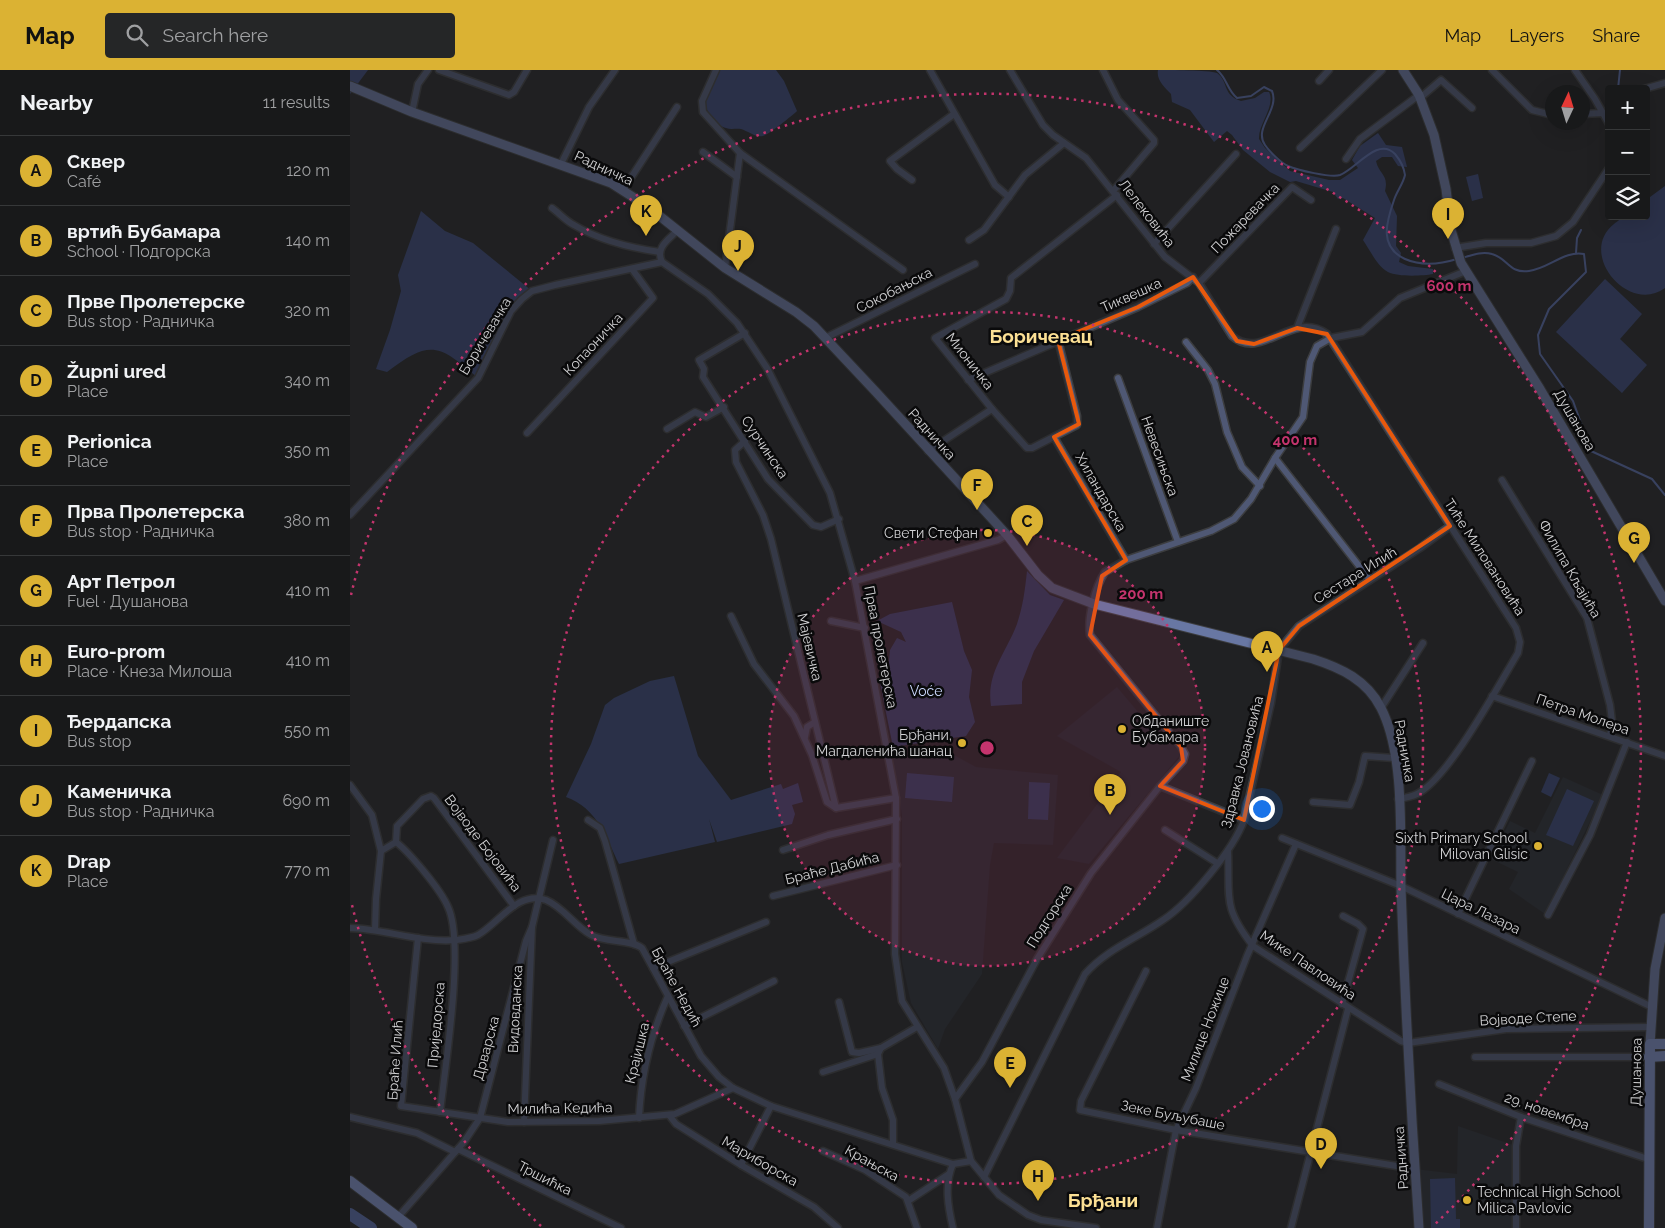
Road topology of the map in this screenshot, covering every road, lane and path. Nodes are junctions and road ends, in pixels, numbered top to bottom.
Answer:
1 (428, 70) edge
2 (439, 70) edge
3 (527, 70) edge
4 (614, 70) edge
5 (716, 70) edge
6 (930, 70) edge
7 (1010, 70) edge
8 (1103, 70) edge
9 (1329, 70) edge
10 (1382, 70) edge
11 (1403, 70) edge
12 (1492, 70) edge
13 (1575, 70) edge
14 (1319, 81) dead end
15 (1665, 83) edge
16 (350, 86) edge
17 (1650, 87) edge
18 (1420, 97) junction
19 (677, 107) dead end
20 (1472, 108) dead end
21 (412, 112) junction
22 (1603, 112) junction
23 (1545, 113) edge
24 (1590, 113) edge
25 (954, 114) junction
26 (1605, 116) edge
27 (1064, 143) junction
28 (1300, 148) dead end
29 (703, 152) dead end
30 (740, 154) junction
31 (1236, 154) dead end
32 (1346, 159) dead end
33 (561, 164) junction
34 (1605, 174) edge
35 (738, 177) junction
36 (912, 180) dead end
37 (623, 190) junction
38 (1115, 193) junction
39 (1009, 197) junction
40 (1310, 200) dead end
41 (552, 208) dead end
42 (1336, 229) dead end
43 (677, 231) junction
44 (969, 240) dead end
45 (1154, 244) junction
46 (660, 252) junction
47 (1458, 255) junction
48 (662, 262) junction
49 (975, 264) dead end
50 (725, 268) junction
51 (632, 269) junction
52 (903, 270) dead end
53 (1466, 271) junction
54 (1193, 277) junction
55 (1199, 283) junction
56 (1297, 328) junction
57 (745, 334) junction
58 (825, 338) junction
59 (1331, 338) junction
60 (1058, 340) junction
61 (1186, 342) dead end
62 (1118, 378) dead end
63 (968, 380) junction
64 (724, 407) junction
65 (992, 409) junction
66 (667, 429) dead end
67 (528, 433) dead end
68 (1054, 437) junction
69 (745, 440) junction
70 (928, 451) junction
71 (1275, 458) junction
72 (1502, 480) dead end
73 (1260, 486) junction
74 (350, 516) edge
75 (839, 519) junction
76 (1450, 526) junction
77 (1007, 535) junction
78 (1178, 542) junction
79 (1126, 560) junction
80 (1370, 580) junction
81 (855, 581) junction
82 (1665, 601) edge
83 (1094, 604) junction
84 (732, 616) dead end
85 (831, 621) dead end
86 (864, 628) junction
87 (1423, 643) dead end
88 (1279, 650) junction
89 (1492, 696) junction
90 (1381, 708) junction
91 (815, 722) junction
92 (1610, 736) junction
93 (805, 738) junction
94 (1627, 742) junction
95 (1665, 756) edge
96 (1394, 758) junction
97 (1532, 761) dead end
98 (350, 785) edge
99 (1160, 786) junction
100 (896, 798) junction
101 (1398, 799) junction
102 (1313, 802) dead end
103 (836, 808) junction
104 (897, 819) junction
105 (588, 820) dead end
106 (1244, 820) junction
107 (1165, 830) dead end
108 (1282, 838) dead end
109 (553, 840) dead end
110 (396, 842) junction
111 (1296, 844) junction
112 (784, 850) dead end
113 (381, 851) junction
114 (1228, 852) junction
115 (1217, 863) junction
116 (897, 864) junction
117 (1401, 886) junction
118 (774, 896) dead end
119 (538, 898) junction
120 (514, 906) junction
121 (1458, 914) junction
122 (1548, 915) dead end
123 (1343, 916) dead end
124 (1665, 918) edge
125 (766, 922) dead end
126 (532, 927) junction
127 (350, 928) edge
128 (376, 930) junction
129 (418, 938) junction
130 (454, 940) junction
131 (634, 944) junction
132 (1253, 946) junction
133 (653, 968) junction
134 (1146, 971) dead end
135 (774, 982) dead end
136 (668, 996) junction
137 (839, 1002) dead end
138 (1342, 1004) junction
139 (1652, 1007) junction
140 (1348, 1008) junction
141 (684, 1026) junction
142 (917, 1027) junction
143 (1650, 1027) junction
144 (1408, 1043) junction
145 (1650, 1044) junction
146 (1665, 1044) edge
147 (879, 1051) junction
148 (1665, 1056) edge
149 (1650, 1057) junction
150 (1475, 1058) dead end
151 (823, 1072) dead end
152 (1439, 1084) dead end
153 (734, 1088) junction
154 (956, 1098) junction
155 (770, 1106) junction
156 (440, 1112) junction
157 (669, 1115) junction
158 (350, 1117) edge
159 (1521, 1117) junction
160 (480, 1118) junction
161 (639, 1118) junction
162 (524, 1122) junction
163 (1176, 1130) junction
164 (893, 1144) junction
165 (457, 1150) junction
166 (823, 1151) dead end
167 (1311, 1152) junction
168 (1648, 1159) junction
169 (972, 1161) junction
170 (953, 1164) junction
171 (741, 1165) junction
172 (1415, 1169) junction
173 (949, 1174) junction
174 (984, 1176) junction
175 (350, 1181) edge
176 (908, 1200) junction
177 (399, 1216) junction
178 (1074, 1226) edge
179 (412, 1228) edge
180 (621, 1228) edge
181 (838, 1228) edge
182 (917, 1228) edge
183 (953, 1228) edge
184 (1096, 1228) edge
185 (1157, 1228) edge
186 (1291, 1228) edge
187 (1420, 1228) edge
188 (1516, 1228) edge
189 (1649, 1228) edge

1 - 21 street
2 - 3 street
4 - 33 street
5 - 30 street
6 - 25 street
7 - 27 street, Лелековића
8 - 38 street, Мионичка
9 - 14 street
10 - 28 street
11 - 18 street
12 - 23 street
13 - 22 street
15 - 17 street
16 - 21 street, Радничка
18 - 20 street
18 - 32 street
18 - 47 street
19 - 37 street
21 - 33 street, Радничка
22 - 24 street
22 - 26 street
25 - 36 street
25 - 39 street
27 - 38 street, Лелековића
27 - 39 street
29 - 35 street
30 - 35 street
30 - 52 street
31 - 45 street
33 - 37 street, Радничка
34 - 47 street
35 - 50 street
37 - 43 street, Радничка
38 - 45 street, Лелековића
38 - 63 street, Мионичка
39 - 44 street
40 - 55 street, Пожаревачка
41 - 46 street
42 - 56 street
43 - 46 street
43 - 50 street, Радничка
45 - 54 street, Лелековића
46 - 48 street
47 - 53 street, Душанова
48 - 51 street, Боричевачка
48 - 57 street, Прва пролетерска
49 - 58 street, Сокобањска
50 - 58 street, Радничка
51 - 67 street, Копаоничка
51 - 74 street, Боричевачка
53 - 59 street
53 - 82 street, Душанова
54 - 55 street, Лелековића
54 - 60 street, Тиквешка
55 - 56 street, Лелековића
56 - 59 street, Лелековића
57 - 64 street, Сурчинска
57 - 75 street, Прва пролетерска
58 - 70 street, Радничка
59 - 71 street
59 - 76 street, Тиће Миловановића
60 - 63 street, Тиквешка
60 - 68 street
61 - 73 street
62 - 78 street, Невесињска
63 - 65 street, Мионичка
64 - 66 street
64 - 69 street, Сурчинска
65 - 68 street
65 - 70 street, Мионичка
68 - 79 street, Хиландарска
69 - 75 street, Сурчинска
69 - 91 street, Мајевичка
70 - 77 street, Радничка
71 - 73 street
71 - 80 street
72 - 92 street, Филипа Кљајића
73 - 78 street
75 - 81 street, Прва пролетерска
76 - 80 street, Сестара Илић
76 - 89 street, Тиће Миловановића
77 - 81 street
77 - 83 street, Радничка
78 - 79 street
79 - 83 street
80 - 88 street, Сестара Илић
81 - 86 street, Прва пролетерска
83 - 88 street, Радничка
83 - 99 street, Подгорска
84 - 93 street
85 - 86 street
86 - 100 street, Прва пролетерска
87 - 90 street
88 - 90 street, Радничка
88 - 106 street, Здравка Јовановића
89 - 92 street, Петра Молера
89 - 101 street, Тиће Миловановића
90 - 96 street, Радничка
91 - 93 street
91 - 103 street, Мајевичка
92 - 94 street, Петра Молера
93 - 103 street
94 - 95 street, Петра Молера
94 - 122 street
96 - 101 street, Радничка
96 - 102 street
97 - 121 street
98 - 113 street
99 - 106 street
99 - 154 street, Подгорска
100 - 103 street
100 - 104 street, Прва пролетерска
101 - 117 street, Радничка
104 - 112 street
104 - 116 street, Прва пролетерска
105 - 131 street
106 - 114 street, Здравка Јовановића
107 - 115 street
108 - 111 street, Цара Лазара
109 - 119 street, Видовданска
110 - 113 street
110 - 120 street, Војводе Бојовића
110 - 130 street
111 - 117 street, Цара Лазара
111 - 132 street, Милице Ножице
113 - 128 street
114 - 115 street, Здравка Јовановића
114 - 132 street, Мике Павловића
115 - 174 street, Здравка Јовановића
116 - 118 street, Браће Дабића
116 - 142 street, Прва пролетерска
117 - 121 street, Цара Лазара
117 - 144 street, Радничка
119 - 120 street
119 - 126 street, Видовданска
119 - 131 street, Браће Недић
120 - 130 street
121 - 139 street, Цара Лазара
123 - 138 street
124 - 139 street, Душанова
125 - 133 street
126 - 160 street, Дрварска
126 - 162 street, Видовданска
127 - 128 street
128 - 129 street
129 - 130 street
129 - 156 street, Браће Илић
130 - 156 street, Приједорска
131 - 133 street, Браће Недић
132 - 138 street, Мике Павловића
132 - 163 street, Милице Ножице
133 - 136 street, Браће Недић
134 - 163 street, Зеке Буљубаше
135 - 141 street
136 - 141 street, Браће Недић
136 - 161 street, Крајишка
137 - 147 street
138 - 140 street, Мике Павловића
139 - 143 street, Душанова
140 - 144 street, Мике Павловића
140 - 167 street
141 - 153 street, Браће Недић
142 - 147 street
142 - 154 street, Прва пролетерска
143 - 144 street, Војводе Степе
143 - 145 street, Душанова
144 - 172 street, Радничка
145 - 146 main road
145 - 149 main road, Душанова
147 - 151 street
147 - 164 street
148 - 149 main road
149 - 150 street
149 - 168 main road, Душанова
152 - 159 street, 29. новембра
153 - 155 street, Браће Недић
153 - 157 street, Милића Кедића
154 - 169 street, Прва пролетерска
155 - 164 street, Браће Недић
155 - 171 street
156 - 160 street, Браће Илић
157 - 161 street, Милића Кедића
157 - 171 street, Мариборска
158 - 165 street, Тршићка
159 - 168 street, 29. новембра
159 - 188 street
160 - 162 street, Милића Кедића
160 - 165 street
161 - 162 street, Милића Кедића
163 - 167 street, Зеке Буљубаше
163 - 185 street, Милице Ножице
164 - 170 street, Браће Недић
165 - 177 street
165 - 180 street, Тршићка
166 - 176 street, Крањска
167 - 172 street, Зеке Буљубаше
167 - 186 street
168 - 189 main road, Душанова
169 - 170 street, Браће Недић
169 - 174 street, Прва пролетерска
170 - 173 street
171 - 181 street, Мариборска
172 - 187 street, Радничка
173 - 176 street
173 - 183 street
174 - 178 street, Прва пролетерска
175 - 177 main road
176 - 182 street
177 - 179 main road
178 - 184 street, Прва пролетерска

